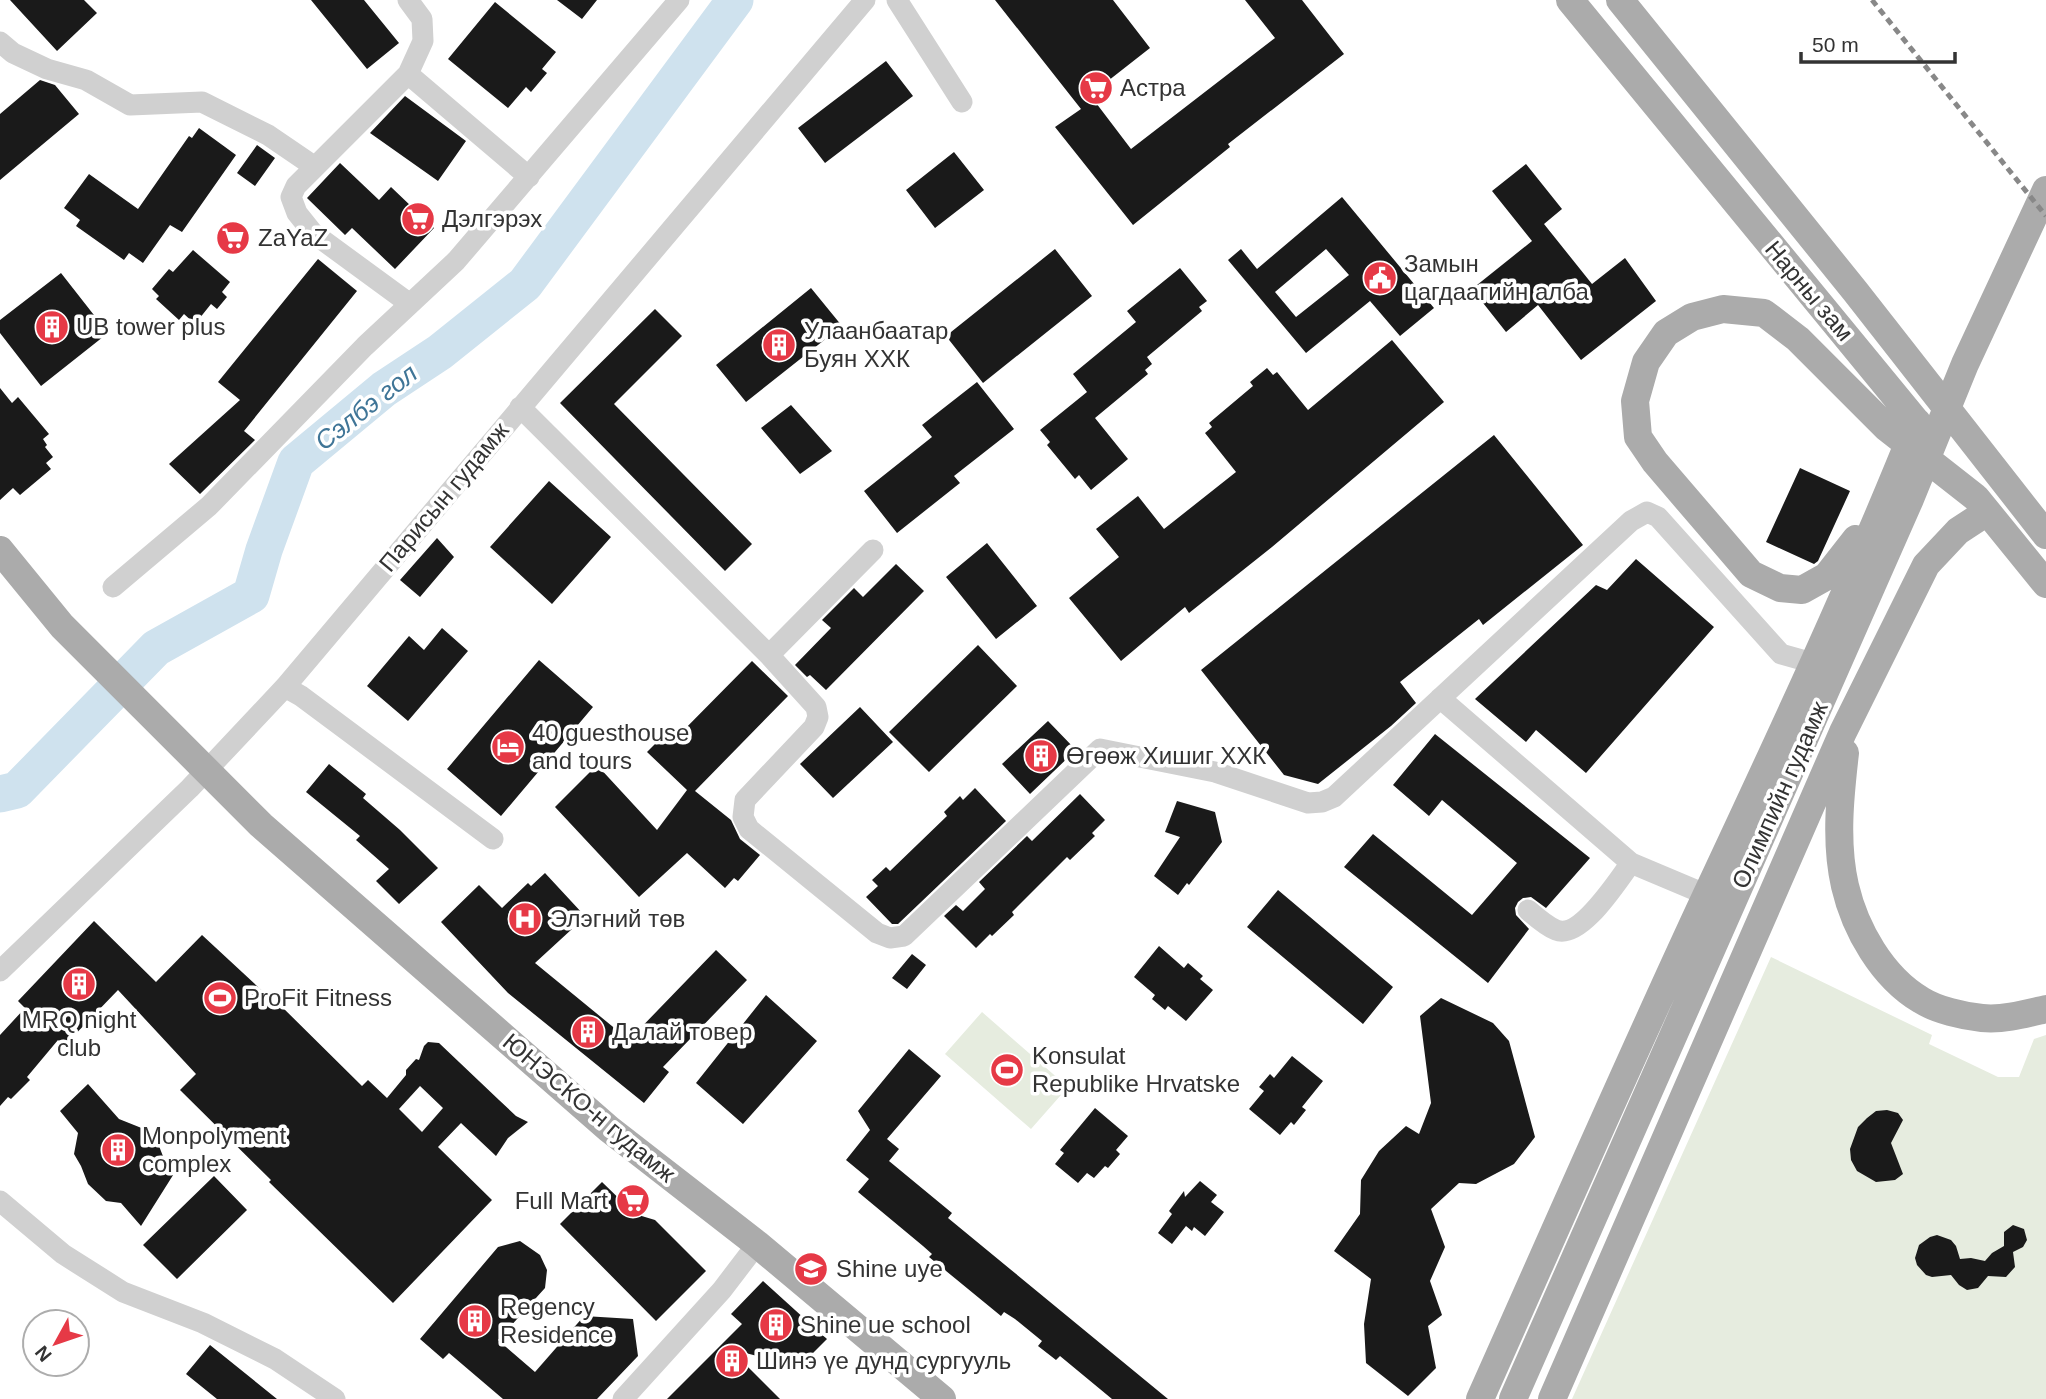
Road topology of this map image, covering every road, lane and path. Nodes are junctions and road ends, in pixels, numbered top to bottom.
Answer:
1 (408, 0) edge
2 (679, 0) edge
3 (865, 0) edge
4 (897, 0) edge
5 (1570, 0) edge
6 (1620, 0) edge
7 (0, 42) edge
8 (408, 74) junction
9 (962, 102) dead end
10 (315, 167) junction
11 (529, 177) junction
12 (2046, 190) edge
13 (1855, 291) junction
14 (410, 304) junction
15 (1828, 312) junction
16 (1965, 365) junction
17 (520, 407) junction
18 (1913, 434) junction
19 (1910, 499) junction
20 (1981, 505) junction
21 (2046, 535) edge
22 (2009, 538) junction
23 (0, 550) edge
24 (873, 550) dead end
25 (2046, 584) edge
26 (113, 587) dead end
27 (2046, 602) edge
28 (769, 655) junction
29 (1813, 663) junction
30 (285, 687) junction
31 (1440, 698) junction
32 (1792, 709) junction
33 (1843, 732) junction
34 (1767, 769) junction
35 (1819, 791) junction
36 (493, 839) dead end
37 (1631, 863) junction
38 (1707, 895) junction
39 (1528, 910) dead end
40 (0, 971) edge
41 (2046, 1009) edge
42 (0, 1201) edge
43 (757, 1244) junction
44 (335, 1399) edge
45 (622, 1399) edge
46 (942, 1399) edge
47 (1480, 1399) edge
48 (1513, 1399) edge
49 (1552, 1399) edge

1 - 8 street
2 - 11 street
3 - 17 street, Парисын гудамж
4 - 9 street
5 - 15 main road, Нарны зам
6 - 13 main road, Нарны зам
7 - 10 street
8 - 10 street
8 - 11 street
10 - 14 street
11 - 14 street
12 - 16 main road, Олимпийн гудамж
13 - 15 main road
13 - 21 main road, Нарны зам
14 - 26 street
15 - 18 main road, Нарны зам
16 - 18 main road
16 - 19 main road, Олимпийн гудамж
17 - 28 street
17 - 30 street, Парисын гудамж
18 - 20 main road, Нарны зам
18 - 29 main road
19 - 41 main road
19 - 48 main road, Олимпийн гудамж
20 - 22 main road, Нарны зам
20 - 33 main road
22 - 25 main road, Нарны зам
22 - 27 main road
23 - 43 main road, ЮНЭСКО-н гудамж
24 - 28 street
28 - 31 street
29 - 31 street
29 - 32 main road
30 - 36 street
30 - 40 street, Парисын гудамж
31 - 37 street
32 - 33 main road
32 - 34 main road
33 - 35 main road
34 - 35 main road
34 - 38 main road
35 - 49 main road
37 - 38 street
37 - 39 street
38 - 47 main road
42 - 44 street
43 - 45 street
43 - 46 main road, ЮНЭСКО-н гудамж

